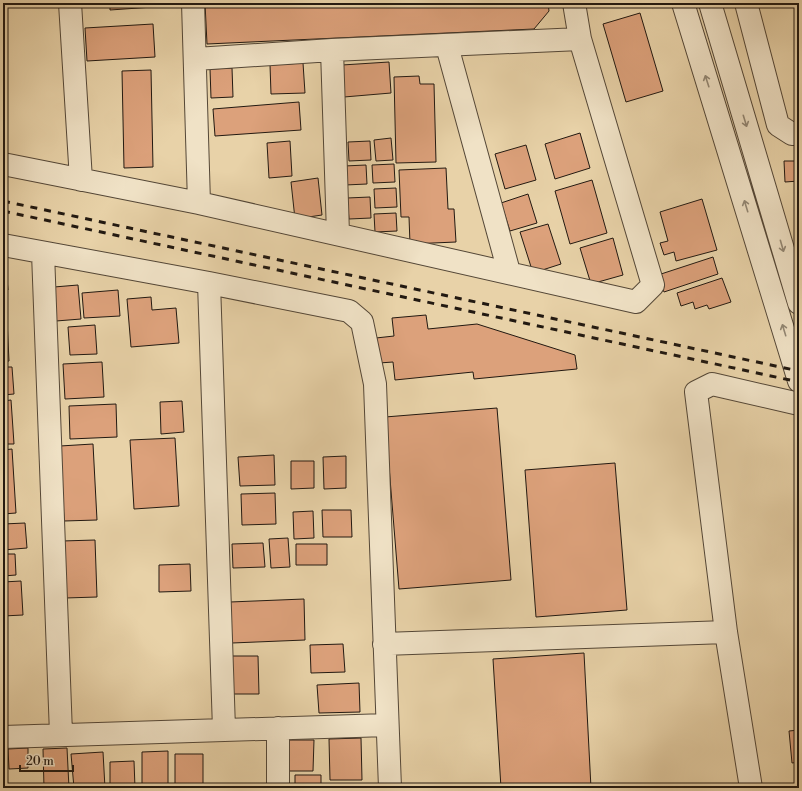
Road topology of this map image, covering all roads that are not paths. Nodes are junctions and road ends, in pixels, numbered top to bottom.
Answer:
1 (70, 3) edge
2 (193, 3) edge
3 (574, 3) edge
4 (683, 3) edge
5 (710, 3) edge
6 (746, 3) edge
7 (580, 39) junction
8 (447, 46) junction
9 (332, 50) junction
10 (196, 59) junction
11 (799, 134) edge
12 (3, 164) edge
13 (81, 180) junction
14 (199, 203) junction
15 (338, 234) junction
16 (3, 245) edge
17 (43, 253) junction
18 (509, 272) junction
19 (209, 283) junction
20 (799, 303) edge
21 (799, 381) edge
22 (799, 404) edge
23 (726, 632) junction
24 (384, 644) junction
25 (387, 725) junction
26 (278, 728) junction
27 (224, 729) junction
28 (61, 734) junction
29 (3, 737) edge
30 (278, 788) edge
31 (390, 788) edge
32 (751, 788) edge

1 - 13 street
2 - 10 street
3 - 7 street
21 -> 4 street
5 -> 20 street
6 - 11 street
7 - 8 street
7 - 18 street
8 - 9 street
8 - 18 street
9 - 10 street
9 - 15 street
10 - 14 street
12 - 13 street
13 - 14 street
14 - 15 street
15 - 18 street
16 - 17 street
17 - 19 street
17 - 28 street
19 - 24 street
19 - 27 street
22 - 23 street
23 - 24 street
23 - 32 street
24 - 25 street
25 - 26 street
25 - 31 street
26 - 27 street
26 - 30 street
27 - 28 street
28 - 29 street

